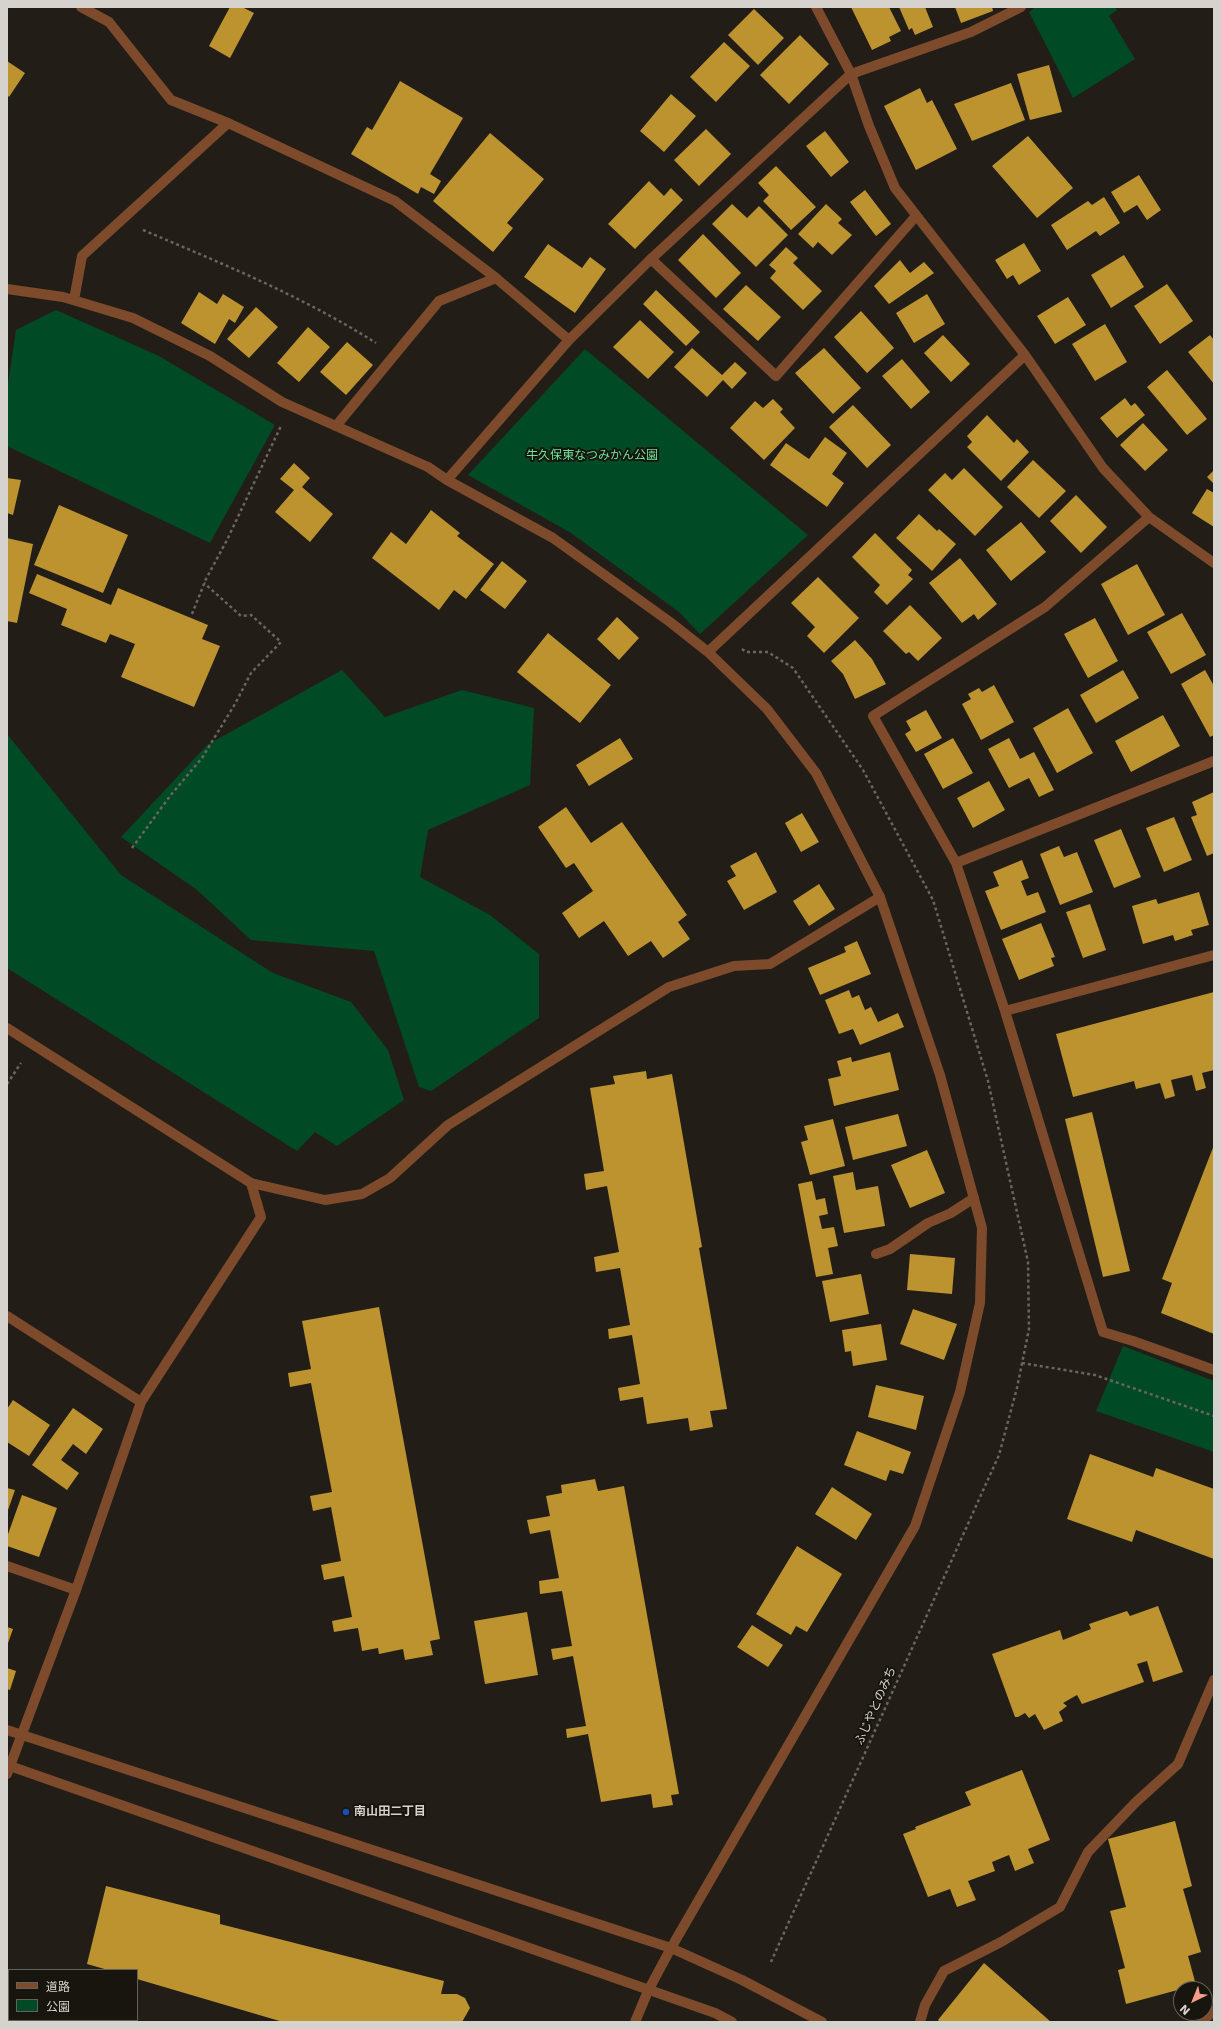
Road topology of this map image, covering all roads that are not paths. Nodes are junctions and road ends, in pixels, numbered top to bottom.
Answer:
1 (82, 7) edge
2 (816, 7) edge
3 (1021, 7) edge
4 (851, 74) junction
5 (228, 123) junction
6 (916, 216) junction
7 (651, 259) junction
8 (496, 278) junction
9 (7, 292) edge
10 (74, 300) junction
11 (569, 340) junction
12 (1025, 355) junction
13 (336, 426) junction
14 (447, 480) junction
15 (1149, 517) junction
16 (1214, 562) edge
17 (708, 652) junction
18 (1214, 761) edge
19 (956, 863) junction
20 (880, 897) junction
21 (1214, 955) edge
22 (1005, 1010) junction
23 (7, 1028) edge
24 (251, 1183) junction
25 (974, 1198) junction
26 (876, 1254) dead end
27 (7, 1316) edge
28 (1214, 1370) edge
29 (141, 1402) junction
30 (7, 1566) edge
31 (76, 1590) junction
32 (1214, 1680) edge
33 (7, 1730) edge
34 (20, 1735) junction
35 (8, 1768) edge
36 (671, 1948) junction
37 (648, 1991) junction
38 (1214, 2011) edge
39 (635, 2022) edge
40 (732, 2022) edge
41 (822, 2022) edge
42 (920, 2022) edge
43 (1201, 2022) edge

1 - 5 street
2 - 4 street
3 - 4 street
4 - 6 street
4 - 7 street
5 - 8 street
5 - 10 street
6 - 7 street
6 - 12 street
7 - 11 street
8 - 11 street
8 - 13 street
9 - 10 street
10 - 13 street
11 - 14 street
12 - 15 street
12 - 17 street
13 - 14 street
14 - 17 street
15 - 16 street
15 - 19 street
17 - 20 street
18 - 19 street
19 - 22 street
20 - 24 street
20 - 25 street
21 - 22 street
22 - 28 street
23 - 24 street
24 - 29 street
25 - 26 street
25 - 36 street
27 - 29 street
29 - 31 street
30 - 31 street
31 - 34 street
32 - 42 street
33 - 34 street
34 - 35 street
34 - 36 street
35 - 37 street
36 - 37 street
36 - 41 street
37 - 39 street
37 - 40 street
38 - 43 street

